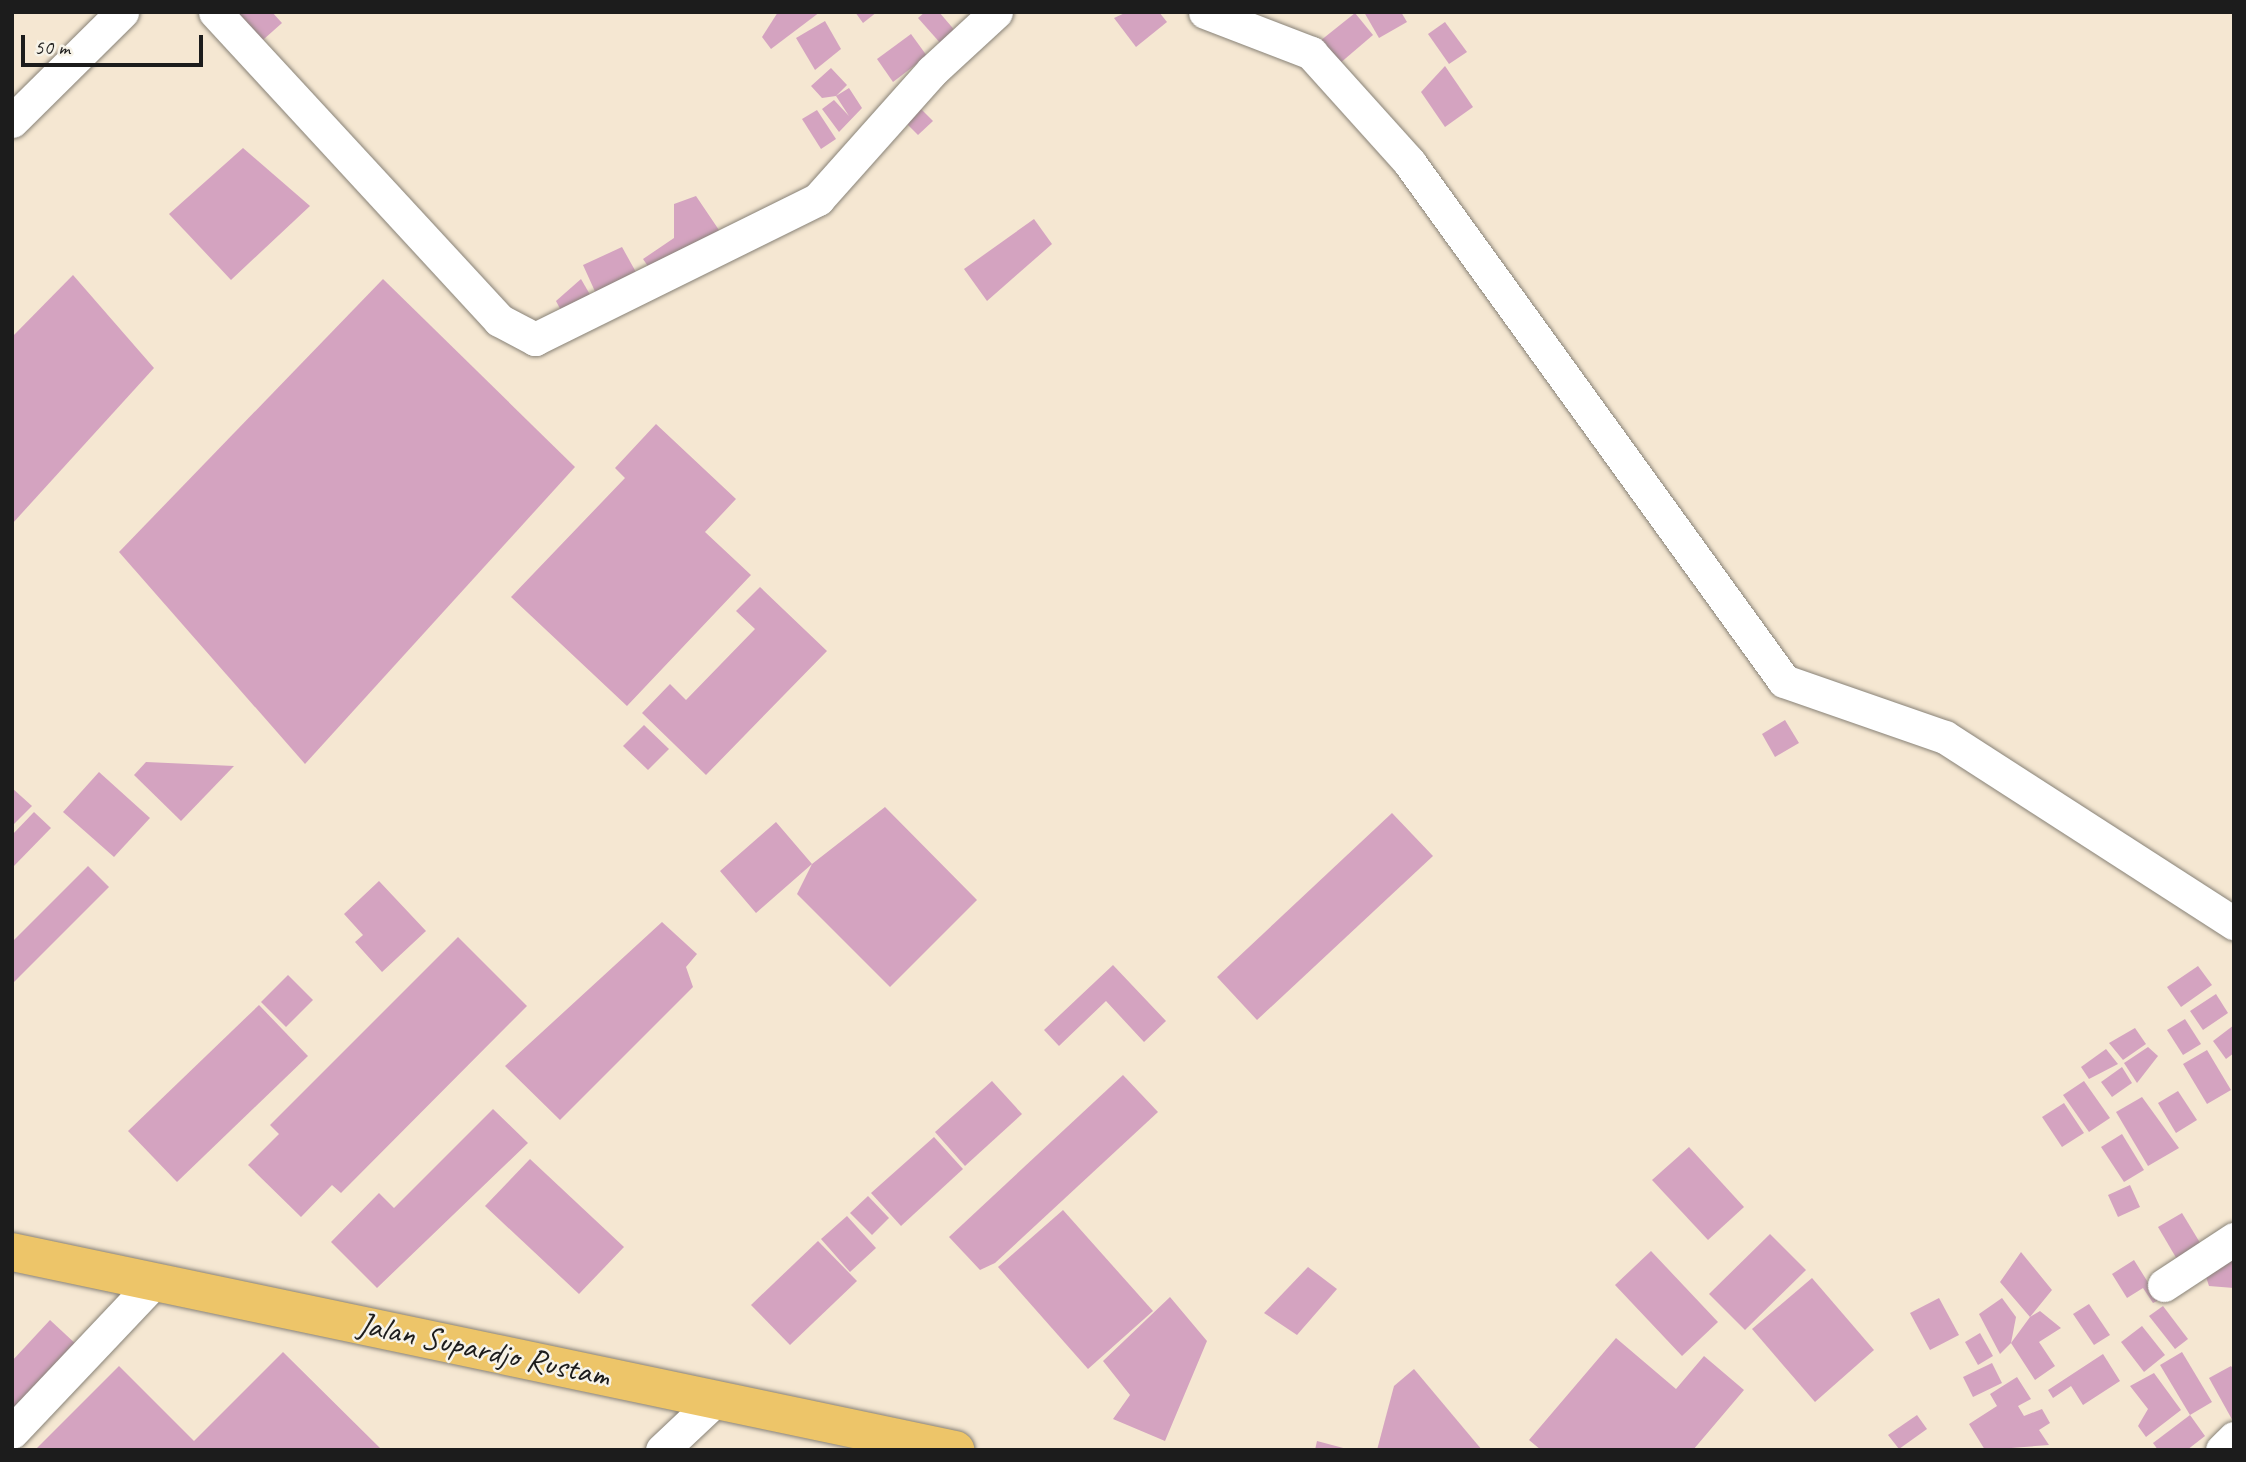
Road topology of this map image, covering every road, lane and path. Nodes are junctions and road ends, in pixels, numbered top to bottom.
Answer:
1 (122, 12) edge
2 (215, 12) edge
3 (996, 12) edge
4 (1205, 12) edge
5 (12, 121) edge
6 (2234, 923) edge
7 (2234, 1239) edge
8 (12, 1252) edge
9 (152, 1284) junction
10 (2164, 1284) dead end
11 (715, 1400) junction
12 (12, 1432) edge
13 (2234, 1438) edge
14 (662, 1450) edge
15 (955, 1450) edge
16 (2222, 1450) edge

1 - 5 street
2 - 3 street
4 - 6 street
7 - 10 street
8 - 9 highway, Jalan Supardjo Rustam
9 - 11 highway, Jalan Supardjo Rustam
9 - 12 street
11 - 14 street
11 - 15 highway, Jalan Supardjo Rustam
13 - 16 street

